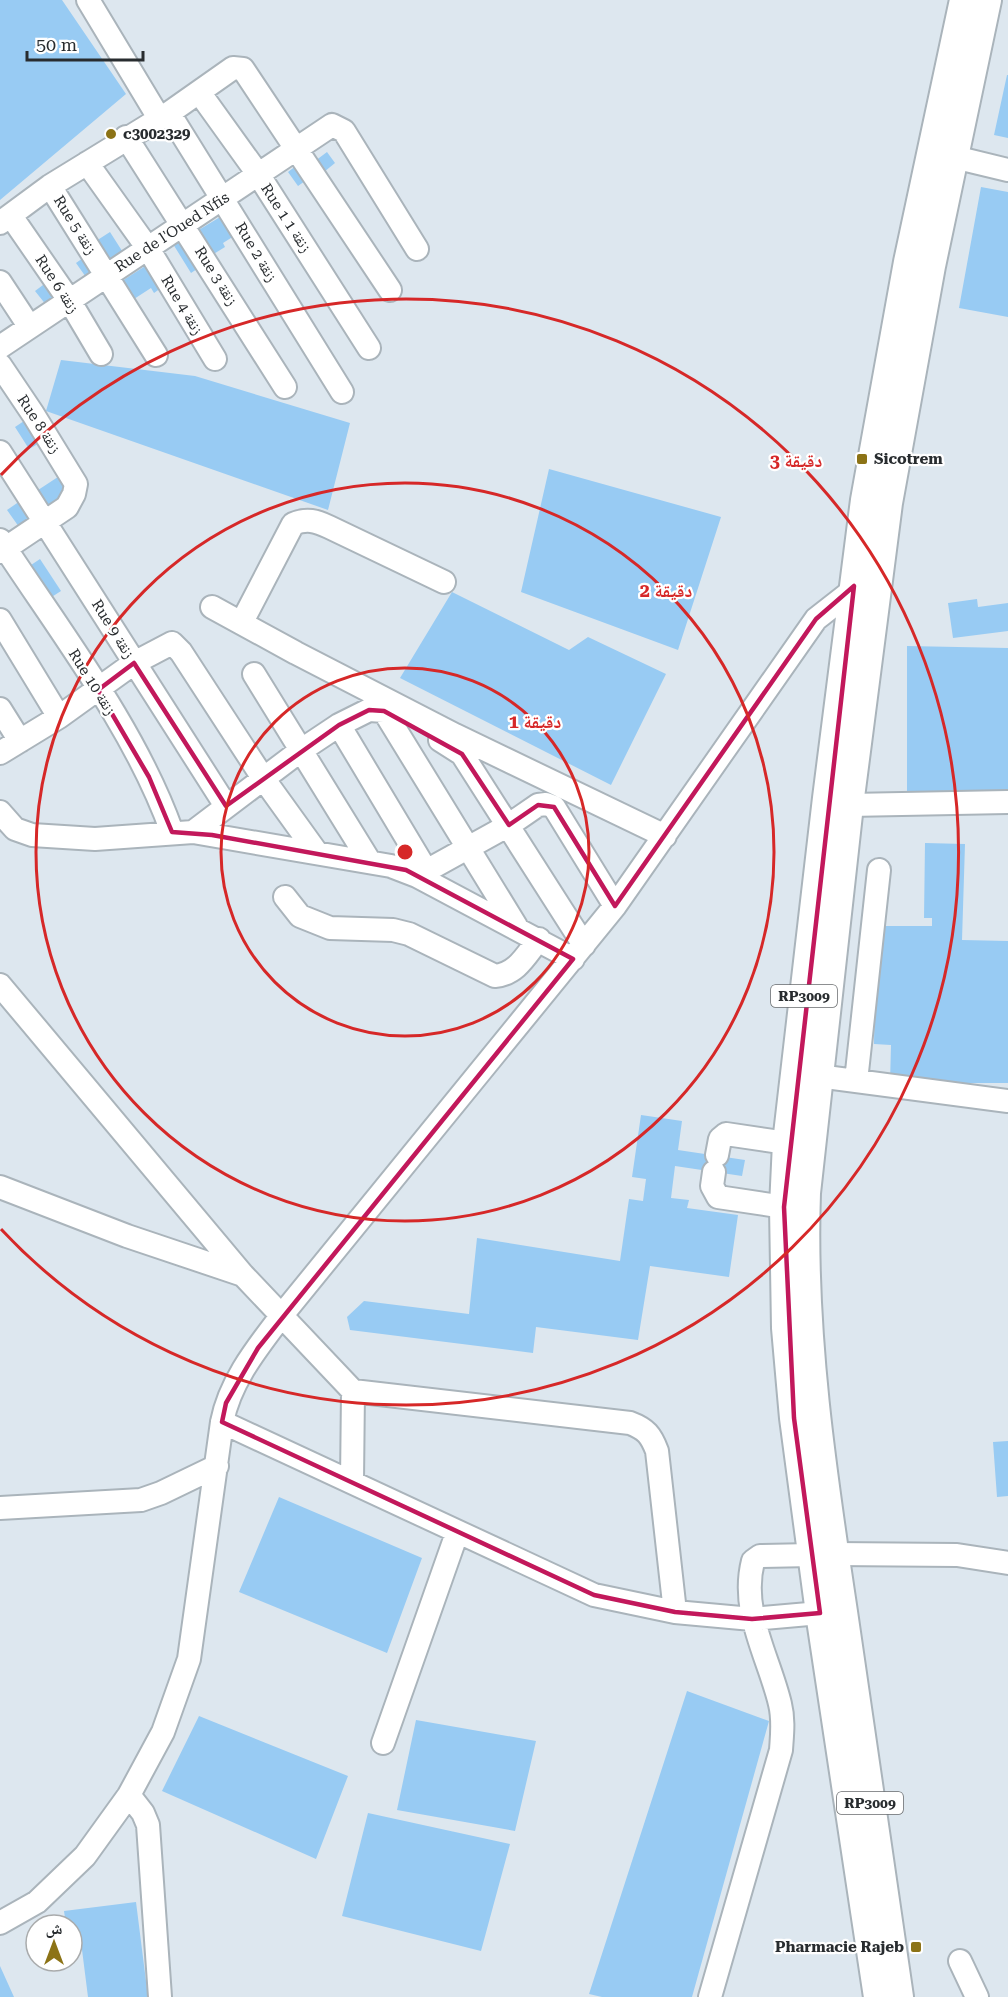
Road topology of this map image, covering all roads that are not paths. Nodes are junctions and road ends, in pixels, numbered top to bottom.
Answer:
1 (88, 0) edge
2 (964, 0) edge
3 (987, 0) edge
4 (199, 92) junction
5 (164, 115) junction
6 (126, 137) junction
7 (296, 150) junction
8 (954, 157) junction
9 (87, 163) junction
10 (1008, 170) edge
11 (258, 174) junction
12 (50, 186) junction
13 (223, 198) junction
14 (5, 219) edge
15 (184, 225) junction
16 (417, 249) dead end
17 (149, 250) junction
18 (106, 275) junction
19 (0, 282) edge
20 (390, 290) dead end
21 (69, 300) junction
22 (29, 327) junction
23 (0, 347) edge
24 (369, 348) dead end
25 (101, 354) dead end
26 (156, 355) dead end
27 (215, 359) dead end
28 (0, 365) edge
29 (285, 387) dead end
30 (342, 392) dead end
31 (0, 452) edge
32 (46, 521) junction
33 (2, 547) edge
34 (866, 580) junction
35 (444, 582) dead end
36 (212, 607) dead end
37 (0, 620) edge
38 (242, 622) junction
39 (134, 663) junction
40 (254, 674) dead end
41 (98, 690) junction
42 (0, 709) edge
43 (384, 711) junction
44 (59, 717) junction
45 (339, 726) junction
46 (20, 741) junction
47 (300, 751) junction
48 (0, 753) edge
49 (263, 778) junction
50 (1008, 802) edge
51 (849, 805) junction
52 (226, 806) junction
53 (0, 812) edge
54 (509, 825) junction
55 (183, 832) junction
56 (665, 836) junction
57 (467, 848) junction
58 (317, 853) junction
59 (370, 862) junction
60 (879, 870) dead end
61 (422, 874) junction
62 (285, 897) dead end
63 (615, 906) junction
64 (517, 927) junction
65 (539, 939) junction
66 (579, 952) junction
67 (0, 985) edge
68 (818, 1076) junction
69 (856, 1081) junction
70 (1008, 1101) edge
71 (787, 1143) junction
72 (0, 1187) edge
73 (784, 1207) junction
74 (243, 1275) junction
75 (282, 1315) junction
76 (353, 1391) junction
77 (222, 1422) junction
78 (217, 1466) junction
79 (352, 1481) junction
80 (0, 1508) edge
81 (457, 1533) junction
82 (823, 1555) junction
83 (1008, 1563) edge
84 (675, 1612) junction
85 (819, 1613) junction
86 (752, 1619) junction
87 (383, 1743) dead end
88 (129, 1795) junction
89 (0, 1923) edge
90 (960, 1961) dead end
91 (160, 1997) edge
92 (710, 1997) edge
93 (878, 1997) edge
94 (898, 1997) edge
95 (977, 1997) edge

1 - 5 street, Rue 2 زنقة
2 - 34 main road, RP3009
3 - 8 main road, RP3009
4 - 5 street
4 - 7 street
4 - 11 street, Rue 1 زنقة 1
5 - 6 street
5 - 13 street, Rue 2 زنقة
6 - 9 street
6 - 15 street, Rue 3 زنقة
7 - 11 street, Rue de l'Oued Nfis
7 - 16 street, Rue de l'Oued Nfis
7 - 20 street
8 - 10 street
8 - 34 main road, RP3009
9 - 12 street
9 - 17 street, Rue 4 زنقة
11 - 13 street, Rue de l'Oued Nfis
11 - 24 street, Rue 1 زنقة 1
12 - 14 street
12 - 18 street, Rue 5 زنقة
13 - 15 street, Rue de l'Oued Nfis
13 - 30 street, Rue 2 زنقة
14 - 21 street, Rue 6 زنقة
15 - 17 street, Rue de l'Oued Nfis
15 - 29 street, Rue 3 زنقة
17 - 18 street, Rue de l'Oued Nfis
17 - 27 street, Rue 4 زنقة
18 - 21 street, Rue de l'Oued Nfis
18 - 26 street, Rue 5 زنقة
19 - 22 street
21 - 22 street, Rue de l'Oued Nfis
21 - 25 street, Rue 6 زنقة
22 - 23 street, Rue de l'Oued Nfis
28 - 32 street, Rue 8 زنقة
31 - 32 street, Rue 9 زنقة
32 - 33 street
32 - 39 street, Rue 9 زنقة
33 - 41 street, Rue 10 زنقة
34 - 51 main road, RP3009
34 - 56 street
34 - 71 main road, RP3009
35 - 38 street
36 - 38 street
37 - 44 street
38 - 56 street
39 - 41 street
39 - 49 street
39 - 52 street, Rue 9 زنقة
40 - 47 street
41 - 44 street
41 - 55 street, Rue 10 زنقة
42 - 46 street
43 - 45 street
43 - 54 street
43 - 57 street
44 - 46 street
45 - 47 street
45 - 61 street
46 - 48 street
47 - 49 street
47 - 59 street
49 - 52 street
49 - 58 street
50 - 51 street
51 - 68 main road, RP3009
52 - 55 street
53 - 55 street
54 - 57 street
54 - 63 street
54 - 66 street
55 - 58 street
56 - 63 street
57 - 61 street
57 - 64 street
58 - 59 street
59 - 61 street
60 - 69 street
61 - 64 street
62 - 65 street
63 - 66 street
64 - 65 street
65 - 66 street
66 - 75 street
67 - 74 street
68 - 69 street
68 - 82 main road, RP3009
69 - 70 street
71 - 73 main road, RP3009
71 - 73 street
72 - 74 street
73 - 82 main road, RP3009
74 - 75 street
75 - 76 street
75 - 77 street
76 - 79 street
76 - 84 street
77 - 78 street
77 - 79 street
78 - 80 street
78 - 88 street
79 - 81 street
81 - 84 street
81 - 87 street
82 - 83 street
82 - 85 main road, RP3009
82 - 86 street
82 - 94 main road, RP3009
84 - 86 street
85 - 86 street
85 - 93 main road, RP3009
86 - 92 street
88 - 89 street
88 - 91 street
90 - 95 street

